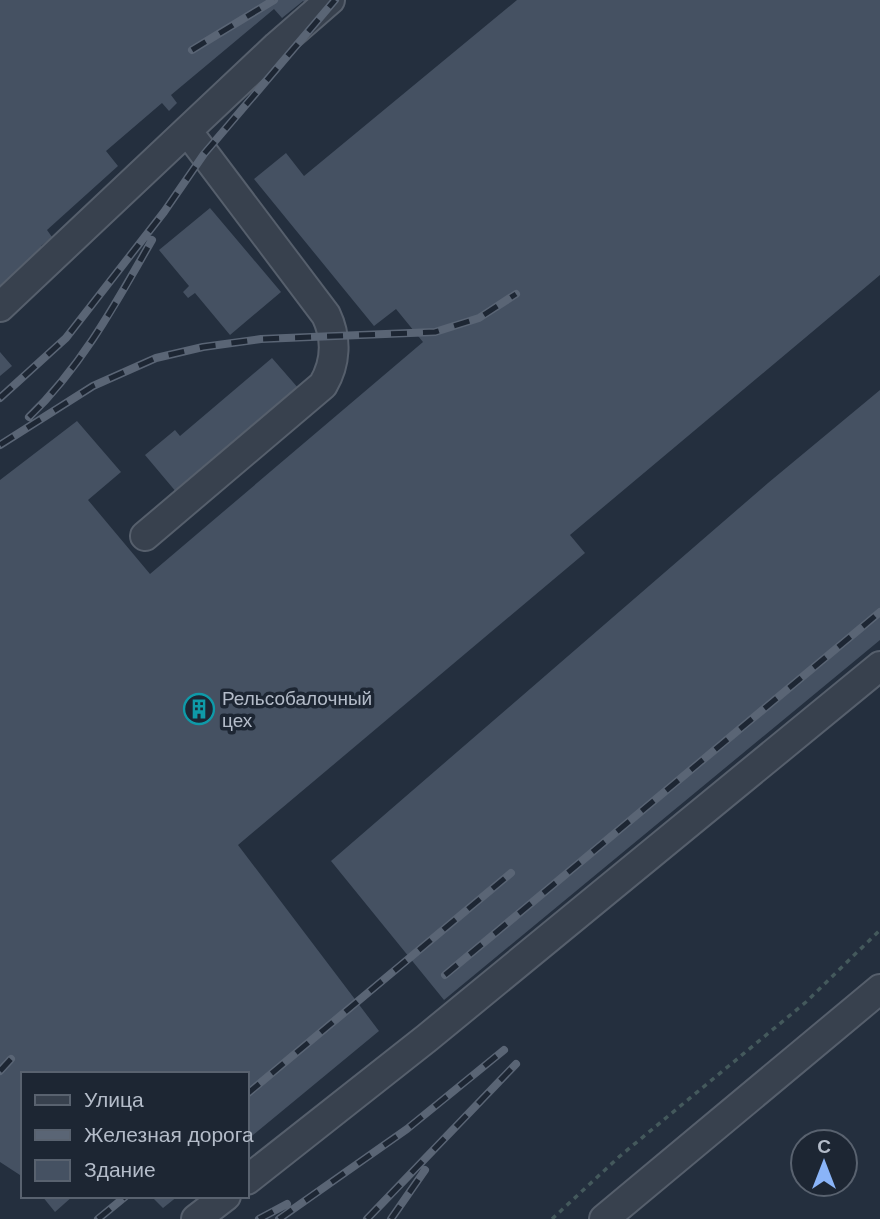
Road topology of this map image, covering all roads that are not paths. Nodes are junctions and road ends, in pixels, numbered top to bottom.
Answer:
1 (330, 0) edge
2 (188, 132) junction
3 (0, 307) edge
4 (145, 536) dead end
5 (880, 666) edge
6 (880, 989) edge
7 (248, 1179) edge
8 (223, 1198) edge
9 (196, 1219) edge
10 (604, 1219) edge

1 - 2 lane
2 - 3 lane
2 - 4 lane
5 - 7 lane
6 - 10 lane
8 - 9 lane

